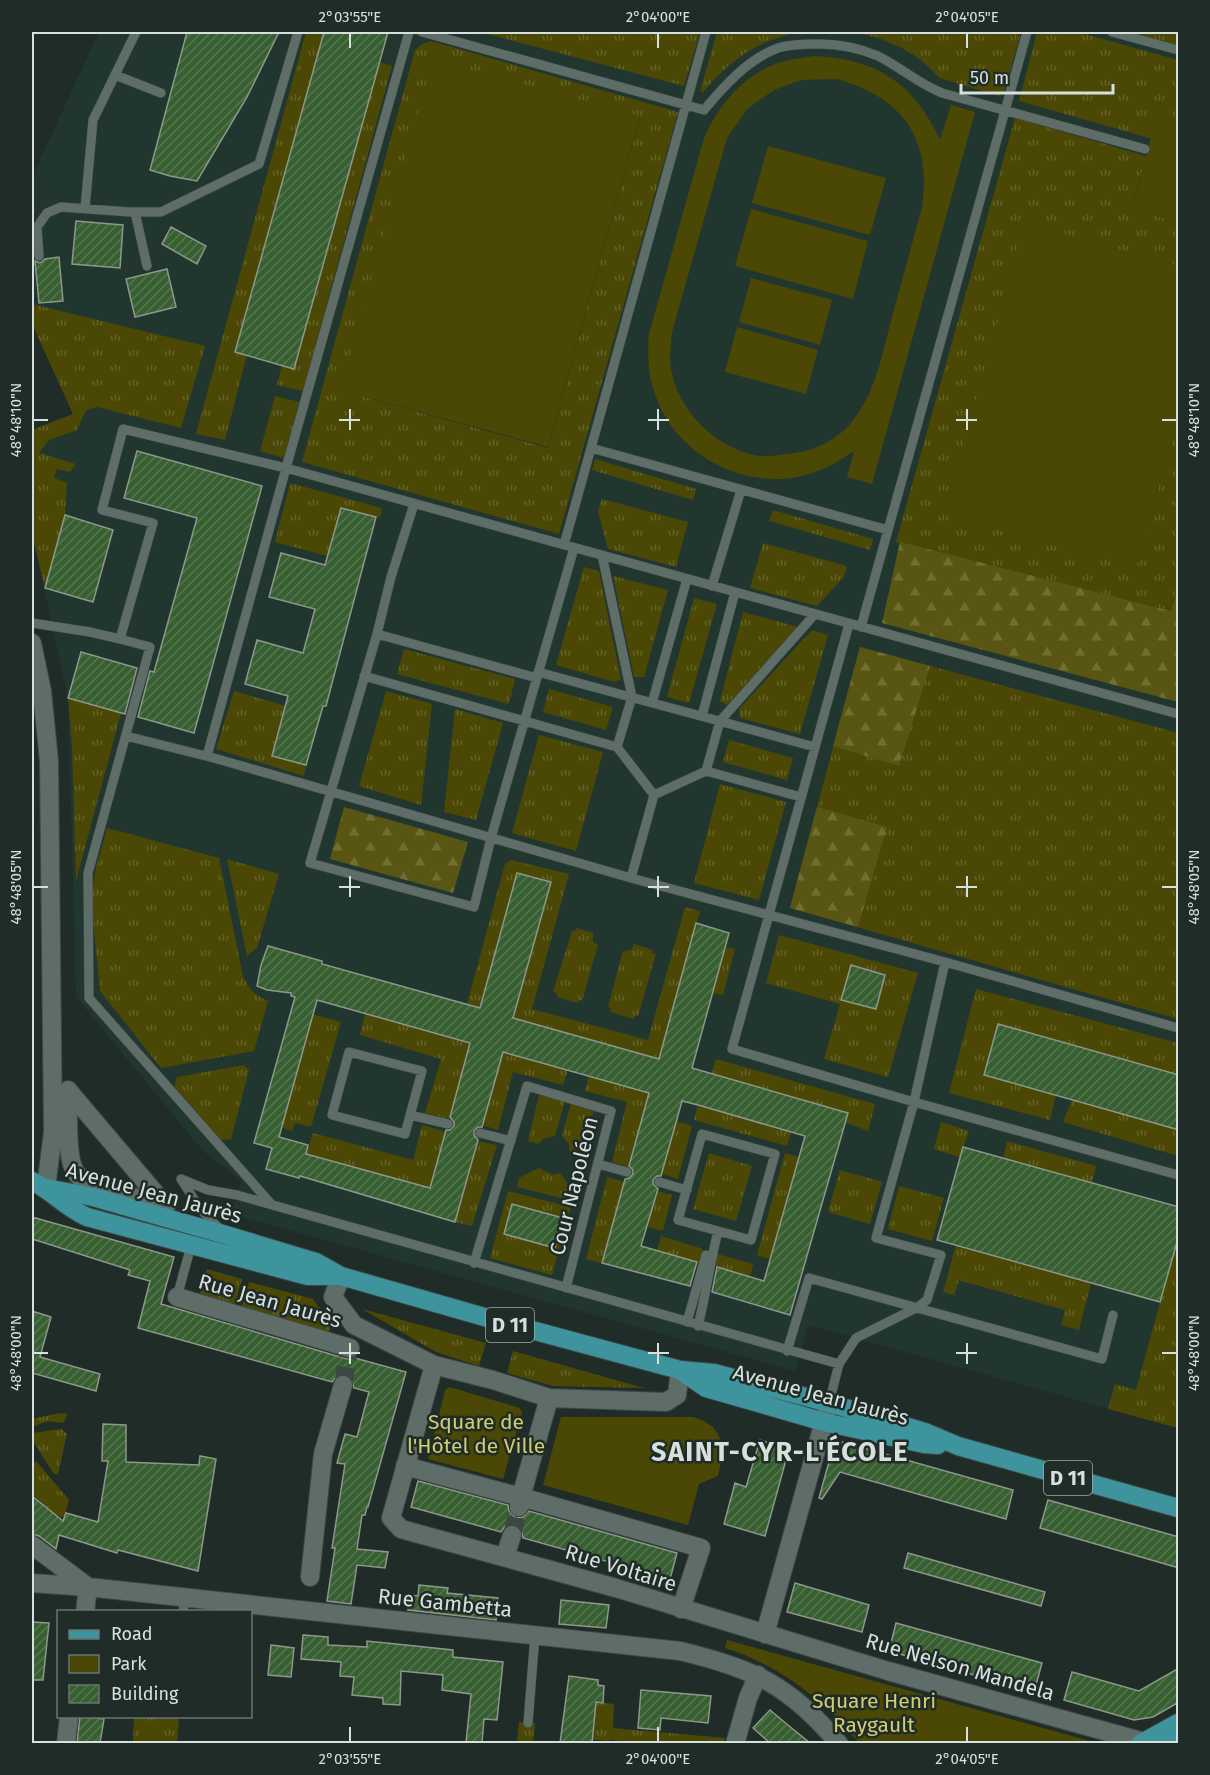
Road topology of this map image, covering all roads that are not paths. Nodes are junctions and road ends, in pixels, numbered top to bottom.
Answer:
1 (136, 32) edge
2 (298, 32) edge
3 (409, 32) edge
4 (422, 32) edge
5 (706, 32) edge
6 (1027, 32) edge
7 (1112, 32) edge
8 (1179, 50) edge
9 (115, 75) junction
10 (161, 93) dead end
11 (686, 105) junction
12 (1005, 109) junction
13 (1145, 149) dead end
14 (85, 208) junction
15 (135, 212) junction
16 (39, 256) dead end
17 (147, 266) dead end
18 (591, 448) junction
19 (286, 468) junction
20 (741, 489) junction
21 (414, 504) junction
22 (888, 530) junction
23 (569, 546) junction
24 (602, 555) junction
25 (687, 579) junction
26 (712, 586) junction
27 (735, 592) junction
28 (815, 614) junction
29 (32, 623) edge
30 (849, 624) junction
31 (861, 627) junction
32 (377, 634) junction
33 (120, 639) junction
34 (32, 644) edge
35 (537, 675) junction
36 (364, 676) junction
37 (632, 697) junction
38 (652, 703) junction
39 (1179, 714) edge
40 (702, 716) junction
41 (524, 721) junction
42 (720, 722) junction
43 (126, 736) junction
44 (617, 747) junction
45 (815, 747) junction
46 (207, 756) junction
47 (706, 771) junction
48 (330, 793) junction
49 (654, 795) junction
50 (801, 797) junction
51 (491, 838) junction
52 (631, 878) junction
53 (770, 916) junction
54 (945, 962) junction
55 (1179, 1028) edge
56 (68, 1090) joint
57 (914, 1102) junction
58 (410, 1115) junction
59 (448, 1124) dead end
60 (480, 1133) dead end
61 (511, 1141) junction
62 (598, 1164) junction
63 (627, 1172) dead end
64 (1179, 1175) edge
65 (659, 1182) dead end
66 (39, 1185) edge
67 (687, 1190) junction
68 (272, 1205) junction
69 (716, 1230) junction
70 (226, 1235) junction
71 (191, 1246) junction
72 (474, 1263) junction
73 (341, 1276) junction
74 (566, 1288) junction
75 (177, 1297) joint
76 (918, 1307) junction
77 (1113, 1315) dead end
78 (687, 1322) junction
79 (354, 1325) junction
80 (698, 1326) junction
81 (787, 1351) junction
82 (839, 1364) junction
83 (434, 1365) junction
84 (680, 1370) junction
85 (343, 1385) tunnel mouth
86 (549, 1398) junction
87 (829, 1403) junction
88 (824, 1422) junction
89 (958, 1446) junction
90 (405, 1466) junction
91 (520, 1502) junction
92 (1179, 1508) edge
93 (512, 1534) tunnel mouth
94 (32, 1545) edge
95 (505, 1557) junction
96 (310, 1577) dead end
97 (32, 1584) edge
98 (88, 1587) junction
99 (184, 1605) edge
100 (681, 1609) junction
101 (85, 1610) edge
102 (242, 1610) edge
103 (252, 1611) edge
104 (765, 1634) junction
105 (535, 1635) junction
106 (758, 1675) junction
107 (69, 1718) edge
108 (528, 1723) dead end
109 (1179, 1723) edge
110 (1179, 1740) edge
111 (66, 1743) edge
112 (735, 1743) edge
113 (839, 1743) edge
114 (1142, 1743) edge
115 (1172, 1743) edge

1 - 9 lane
2 - 15 lane
3 - 19 lane
4 - 11 lane
5 - 11 lane
6 - 12 lane
7 - 8 lane
9 - 10 lane
9 - 14 lane
11 - 12 lane
11 - 18 lane
12 - 13 lane
12 - 22 lane
14 - 15 lane
14 - 16 lane
15 - 17 lane
18 - 20 lane
18 - 23 lane
19 - 21 lane
19 - 33 lane
19 - 46 lane
20 - 22 lane
20 - 26 lane
21 - 23 lane
21 - 32 lane
22 - 31 lane
23 - 24 lane
23 - 35 lane
24 - 25 lane
24 - 37 lane
25 - 26 lane
25 - 38 lane
26 - 27 lane
27 - 28 lane
27 - 40 lane
28 - 30 lane
28 - 42 lane
29 - 33 lane
30 - 31 lane
30 - 45 lane
31 - 39 lane
32 - 35 lane
32 - 36 lane
33 - 43 lane
34 - 66 street
35 - 37 lane
35 - 41 lane
36 - 41 lane
36 - 48 lane
37 - 38 lane
37 - 44 lane
38 - 40 lane
40 - 42 lane
41 - 44 lane
41 - 51 lane
42 - 45 lane
42 - 47 lane
43 - 46 lane
43 - 68 lane
44 - 49 lane
45 - 50 lane
46 - 48 lane
47 - 49 lane
47 - 50 lane
48 - 51 lane
48 - 51 lane
49 - 52 lane
50 - 53 lane
51 - 52 lane
52 - 53 lane
53 - 54 lane
53 - 57 lane
54 - 55 lane
54 - 57 lane
56 - 56 street
57 - 64 lane
57 - 76 lane
58 - 58 lane
58 - 59 lane
60 - 61 lane
61 - 62 lane, Cour Napoléon
61 - 72 lane, Cour Napoléon
62 - 63 lane
62 - 74 lane, Cour Napoléon
65 - 67 lane
66 - 70 main road, Avenue Jean Jaurès / D 11
66 - 71 main road, Avenue Jean Jaurès / D 11
67 - 69 lane
67 - 69 lane
68 - 70 lane
68 - 72 lane
69 - 78 lane
69 - 80 lane
70 - 73 main road, Avenue Jean Jaurès / D 11
71 - 73 main road, Avenue Jean Jaurès / D 11
71 - 75 lane
72 - 74 lane
73 - 79 street
73 - 84 main road, Avenue Jean Jaurès / D 11
74 - 78 lane
75 - 79 street, Rue Jean Jaurès
76 - 77 lane
76 - 81 lane
76 - 82 lane
78 - 80 lane
79 - 83 street
80 - 81 lane
81 - 82 lane
82 - 87 lane
83 - 86 street
83 - 90 street, Rue Voltaire
84 - 86 street
84 - 87 main road, Avenue Jean Jaurès / D 11
84 - 88 main road, Avenue Jean Jaurès / D 11
85 - 96 street
86 - 91 street
87 - 88 street
87 - 89 main road, Avenue Jean Jaurès / D 11
88 - 89 main road, Avenue Jean Jaurès / D 11
88 - 104 street
89 - 92 main road, Avenue Jean Jaurès / D 11
90 - 91 street
90 - 95 street, Rue Voltaire
91 - 100 street
93 - 95 street
94 - 98 street
95 - 100 street, Rue Voltaire
97 - 98 street, Rue Gambetta
98 - 99 street, Rue Gambetta
98 - 101 street
99 - 102 street, Rue Gambetta
100 - 104 street, Rue Voltaire
103 - 105 street, Rue Gambetta
104 - 114 street, Rue Nelson Mandela
105 - 106 street, Rue Gambetta
105 - 108 lane
106 - 112 street
106 - 113 street, Rue Gambetta
107 - 111 street
109 - 114 main road
110 - 115 main road

